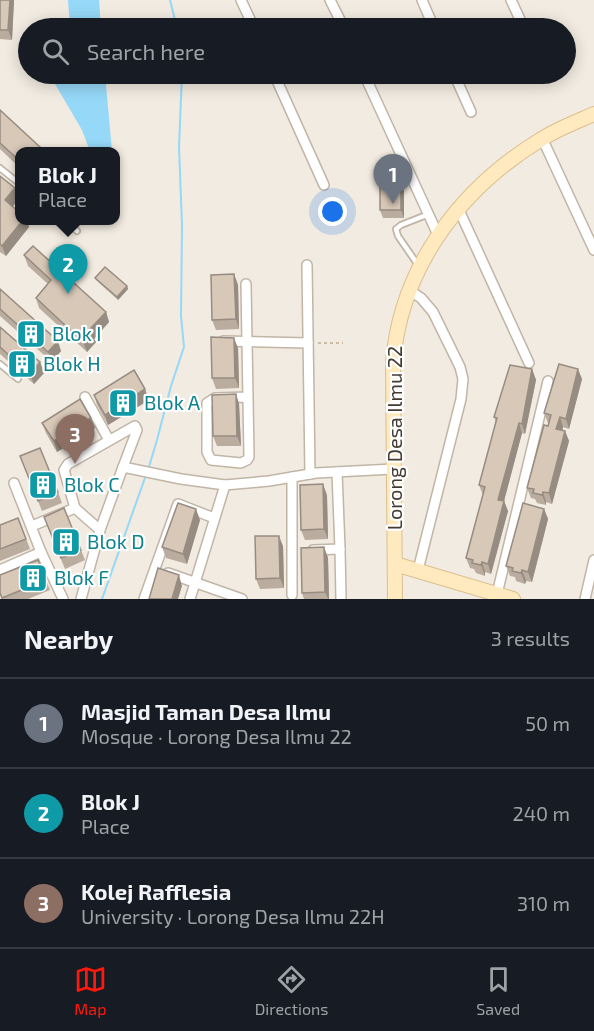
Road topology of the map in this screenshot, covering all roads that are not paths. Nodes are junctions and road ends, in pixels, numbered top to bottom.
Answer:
1 (241, 0) edge
2 (330, 0) edge
3 (422, 0) edge
4 (511, 0) edge
5 (249, 18) edge
6 (339, 18) edge
7 (430, 18) edge
8 (519, 18) edge
9 (279, 84) edge
10 (369, 84) edge
11 (458, 84) edge
12 (471, 112) dead end
13 (594, 114) edge
14 (542, 138) junction
15 (0, 168) edge
16 (15, 180) edge
17 (324, 185) dead end
18 (458, 208) junction
19 (429, 214) junction
20 (70, 225) edge
21 (77, 231) dead end
22 (438, 235) junction
23 (594, 250) edge
24 (307, 265) dead end
25 (419, 268) junction
26 (246, 284) dead end
27 (409, 290) junction
28 (215, 341) edge
29 (248, 341) junction
30 (308, 343) junction
31 (529, 363) dead end
32 (0, 364) edge
33 (18, 380) dead end
34 (548, 381) dead end
35 (85, 397) dead end
36 (248, 397) junction
37 (109, 440) junction
38 (123, 467) junction
39 (393, 469) junction
40 (337, 472) junction
41 (310, 474) junction
42 (292, 477) junction
43 (14, 483) dead end
44 (225, 485) junction
45 (75, 508) junction
46 (214, 518) junction
47 (32, 526) junction
48 (100, 530) junction
49 (340, 549) junction
50 (292, 550) junction
51 (40, 552) junction
52 (594, 560) edge
53 (395, 564) junction
54 (154, 569) junction
55 (0, 570) edge
56 (418, 570) junction
57 (195, 582) junction
58 (292, 595) dead end
59 (492, 595) edge
60 (61, 597) edge
61 (49, 599) edge
62 (81, 599) edge
63 (144, 599) edge
64 (190, 599) edge
65 (242, 599) edge
66 (341, 599) edge
67 (395, 599) edge
68 (513, 599) edge
69 (585, 599) edge

1 - 5 street
2 - 6 street
3 - 7 street
4 - 8 street
9 - 17 street
10 - 19 street
11 - 12 street
13 - 14 street, Lorong Desa Ilmu 22
14 - 18 street, Lorong Desa Ilmu 22
14 - 23 street
15 - 16 lane
18 - 22 street, Lorong Desa Ilmu 22
18 - 31 street
19 - 22 street
19 - 25 lane
20 - 21 lane
22 - 25 street, Lorong Desa Ilmu 22
24 - 30 street
25 - 27 street, Lorong Desa Ilmu 22
26 - 29 street
27 - 39 street, Lorong Desa Ilmu 22
27 - 56 street
28 - 29 street
29 - 30 street
29 - 36 street
30 - 41 street
32 - 33 lane
34 - 59 street
35 - 37 street
36 - 36 street
37 - 38 street
37 - 45 street
38 - 44 street
38 - 48 street
39 - 40 street
39 - 53 street, Lorong Desa Ilmu 22
40 - 41 street
40 - 49 street
41 - 42 street
42 - 44 street
42 - 50 street
43 - 47 street
44 - 46 street
45 - 47 street
45 - 48 street
46 - 54 street
46 - 57 street
47 - 51 street
48 - 62 street
49 - 50 street
49 - 66 street
50 - 58 street
51 - 55 street
51 - 60 street
52 - 69 street
53 - 56 street
53 - 67 street, Lorong Desa Ilmu 22
54 - 57 street
54 - 63 street
56 - 59 street
57 - 64 street
57 - 65 street
59 - 68 street
60 - 61 street

